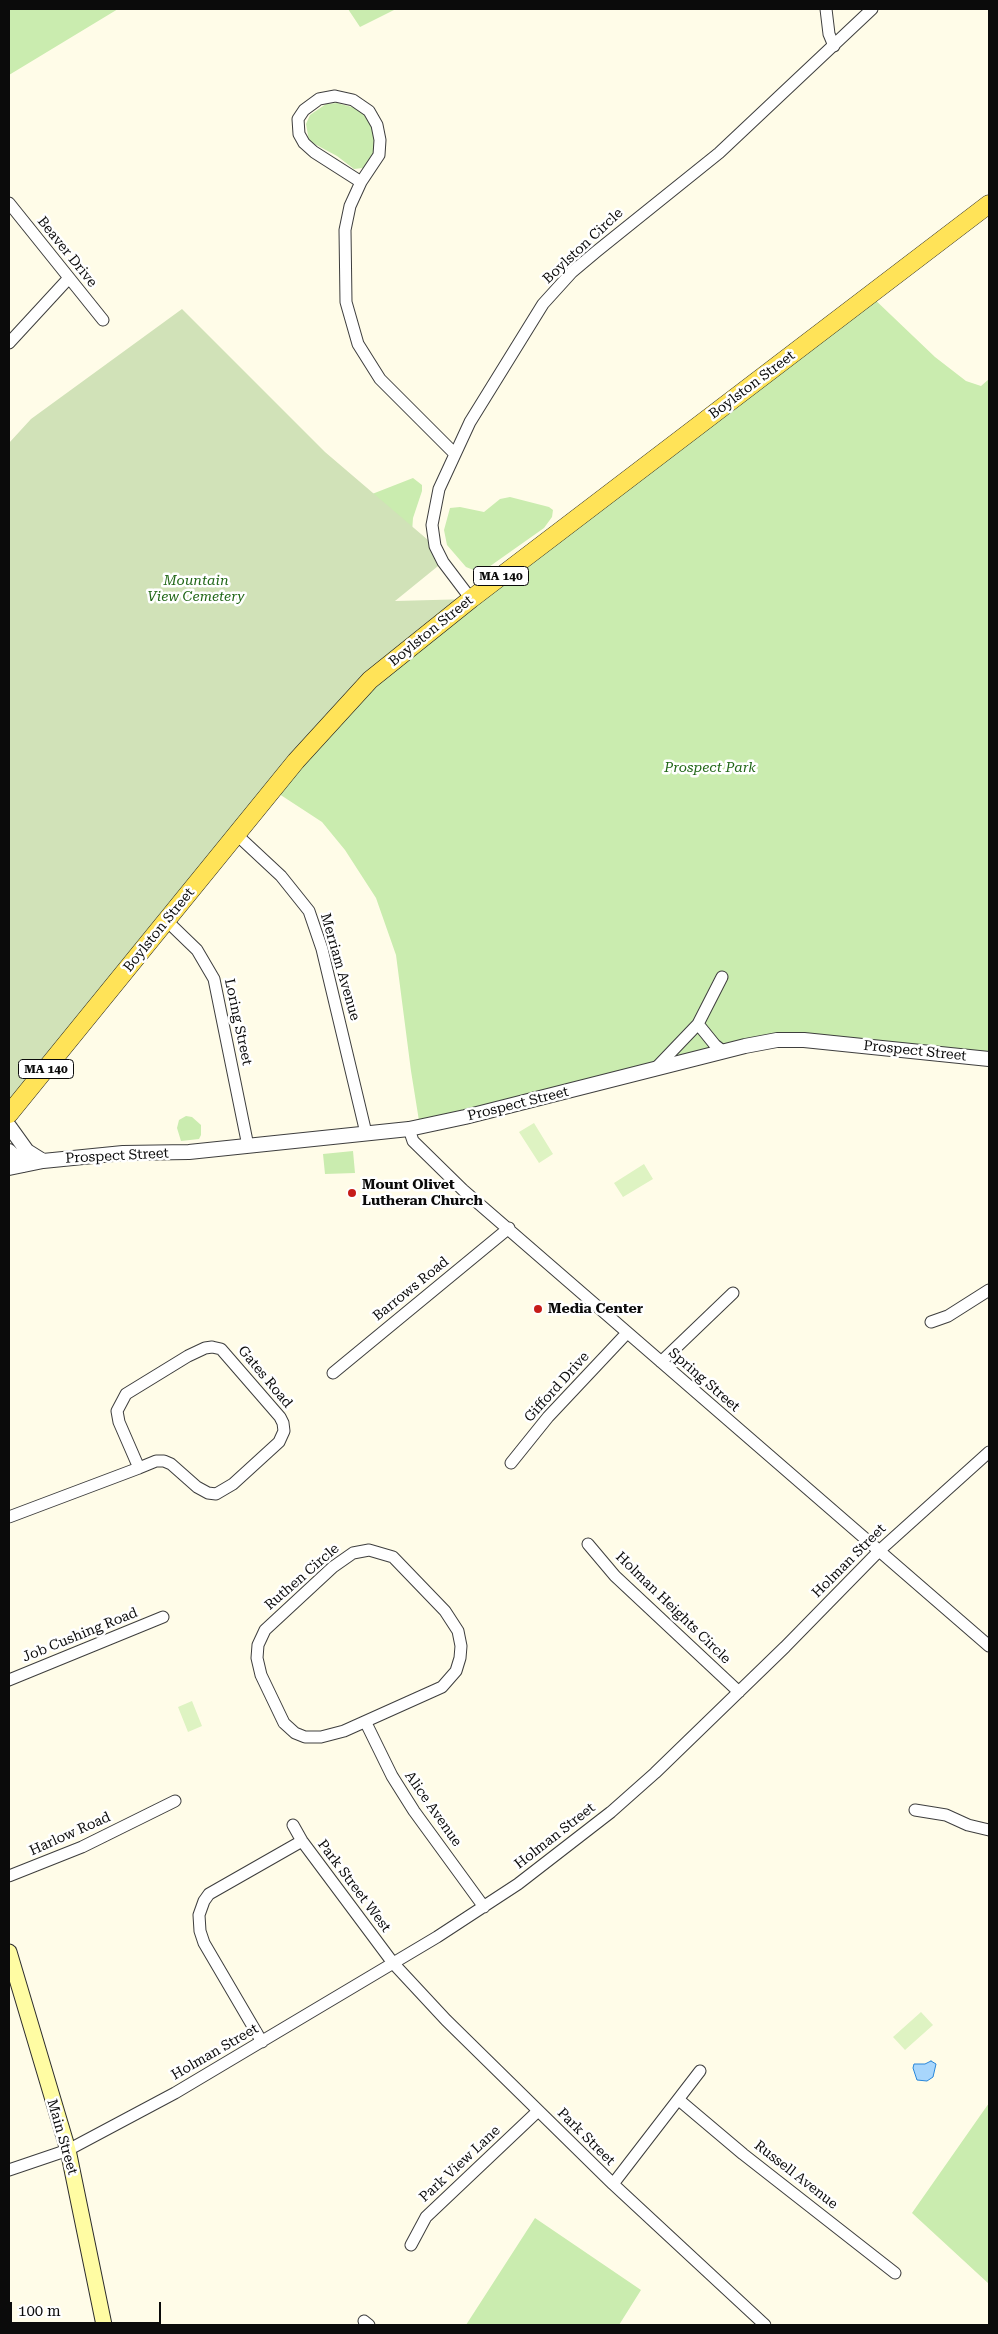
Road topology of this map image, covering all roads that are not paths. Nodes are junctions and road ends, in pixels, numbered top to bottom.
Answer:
1 (826, 9) edge
2 (872, 9) edge
3 (834, 46) junction
4 (361, 182) junction
5 (9, 203) edge
6 (989, 204) edge
7 (68, 279) junction
8 (103, 320) dead end
9 (9, 343) edge
10 (455, 454) junction
11 (470, 599) junction
12 (237, 835) junction
13 (167, 921) junction
14 (722, 977) dead end
15 (698, 1024) junction
16 (724, 1052) junction
17 (989, 1059) edge
18 (654, 1070) junction
19 (9, 1114) edge
20 (9, 1126) edge
21 (409, 1129) junction
22 (366, 1133) junction
23 (248, 1146) junction
24 (9, 1151) edge
25 (43, 1161) junction
26 (24, 1165) junction
27 (9, 1168) edge
28 (509, 1228) junction
29 (989, 1290) edge
30 (733, 1292) dead end
31 (931, 1322) dead end
32 (627, 1333) junction
33 (661, 1362) junction
34 (334, 1373) dead end
35 (989, 1452) edge
36 (511, 1464) dead end
37 (139, 1468) junction
38 (9, 1517) edge
39 (588, 1544) dead end
40 (879, 1551) junction
41 (163, 1617) dead end
42 (989, 1646) edge
43 (9, 1680) edge
44 (739, 1692) junction
45 (366, 1723) junction
46 (175, 1801) dead end
47 (914, 1810) dead end
48 (293, 1825) dead end
49 (989, 1830) edge
50 (302, 1841) junction
51 (9, 1876) edge
52 (484, 1907) junction
53 (9, 1952) edge
54 (393, 1963) junction
55 (262, 2042) junction
56 (700, 2071) dead end
57 (679, 2100) junction
58 (538, 2111) junction
59 (68, 2150) junction
60 (9, 2170) edge
61 (612, 2184) junction
62 (411, 2245) dead end
63 (895, 2273) dead end
64 (104, 2325) edge
65 (765, 2325) edge

1 - 3 street
2 - 3 street, Boylston Circle
3 - 10 street, Boylston Circle
4 - 4 street
4 - 10 street
5 - 7 street, Beaver Drive
6 - 11 main road, Boylston Street / MA 140
7 - 8 street, Beaver Drive
7 - 9 street
10 - 11 street, Boylston Circle
11 - 12 main road, Boylston Street / MA 140
12 - 13 main road, Boylston Street / MA 140
12 - 22 street, Merriam Avenue
13 - 19 main road, Boylston Street / MA 140
13 - 23 street, Loring Street
14 - 15 street
15 - 16 street
15 - 18 street
16 - 17 street, Prospect Street
16 - 18 street, Prospect Street
18 - 21 street, Prospect Street
20 - 25 street
21 - 22 street, Prospect Street
21 - 28 street, Spring Street
22 - 23 street, Prospect Street
23 - 25 street, Prospect Street
24 - 26 street
25 - 26 street, Prospect Street
26 - 27 street, Prospect Street
28 - 32 street, Spring Street
28 - 34 street, Barrows Road
29 - 31 street
30 - 33 street
32 - 33 street, Spring Street
32 - 36 street, Gifford Drive
33 - 40 street, Spring Street
35 - 40 street, Holman Street
37 - 37 street, Gates Road
37 - 38 street, Gates Road
39 - 44 street, Holman Heights Circle
40 - 42 street, Spring Street
40 - 44 street, Holman Street
41 - 43 street, Job Cushing Road
44 - 52 street, Holman Street
45 - 45 street, Ruthen Circle
45 - 52 street, Alice Avenue
46 - 51 street, Harlow Road
47 - 49 street
48 - 50 street, Park Street West
50 - 54 street, Park Street West
50 - 55 street
52 - 54 street, Holman Street
53 - 59 main road, Main Street
54 - 55 street, Holman Street
54 - 58 street, Park Street
55 - 59 street, Holman Street
56 - 57 street
57 - 61 street
57 - 63 street, Russell Avenue
58 - 61 street, Park Street
58 - 62 street, Park View Lane
59 - 60 street, Holman Street
59 - 64 main road, Main Street
61 - 65 street, Park Street

